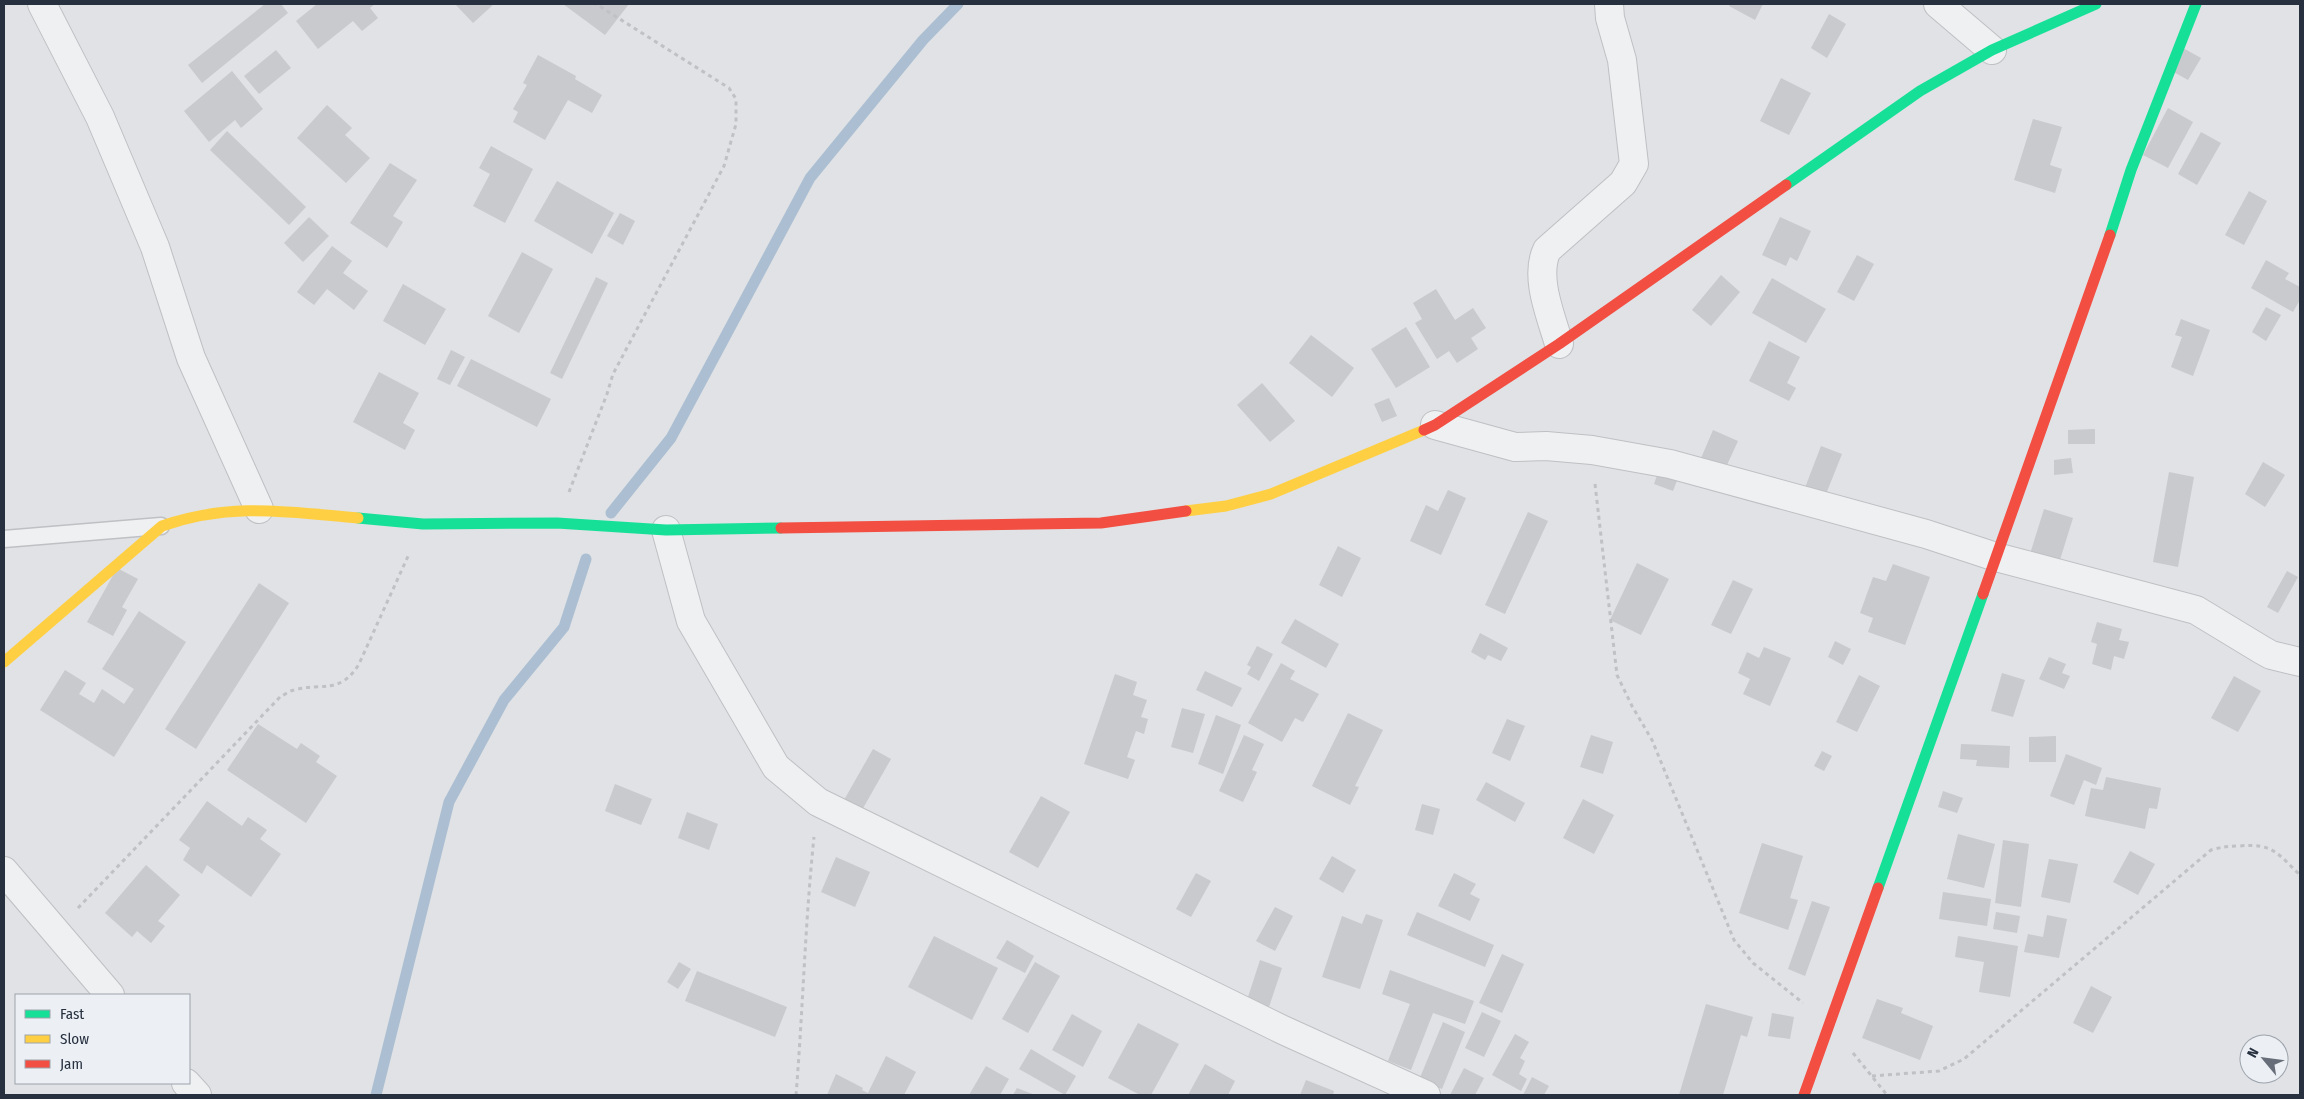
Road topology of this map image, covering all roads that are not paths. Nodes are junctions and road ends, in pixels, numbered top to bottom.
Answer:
1 (42, 4) edge
2 (1609, 4) edge
3 (1938, 4) edge
4 (2096, 4) edge
5 (2196, 4) edge
6 (1992, 50) junction
7 (1559, 344) junction
8 (1435, 425) junction
9 (259, 509) junction
10 (162, 526) junction
11 (666, 530) junction
12 (4, 539) edge
13 (1996, 557) junction
14 (4, 662) edge
15 (2300, 662) edge
16 (4, 871) edge
17 (109, 994) edge
18 (187, 1084) edge
19 (197, 1095) edge
20 (1426, 1095) edge
21 (1804, 1095) edge

1 - 9 street
2 - 7 street
3 - 6 street
4 - 6 street
5 - 13 street
6 - 7 street
7 - 8 street
8 - 11 street
8 - 13 street
9 - 10 street
9 - 11 street
10 - 12 lane
10 - 14 street
11 - 20 street
13 - 15 street
13 - 21 street
16 - 17 street
18 - 19 street

